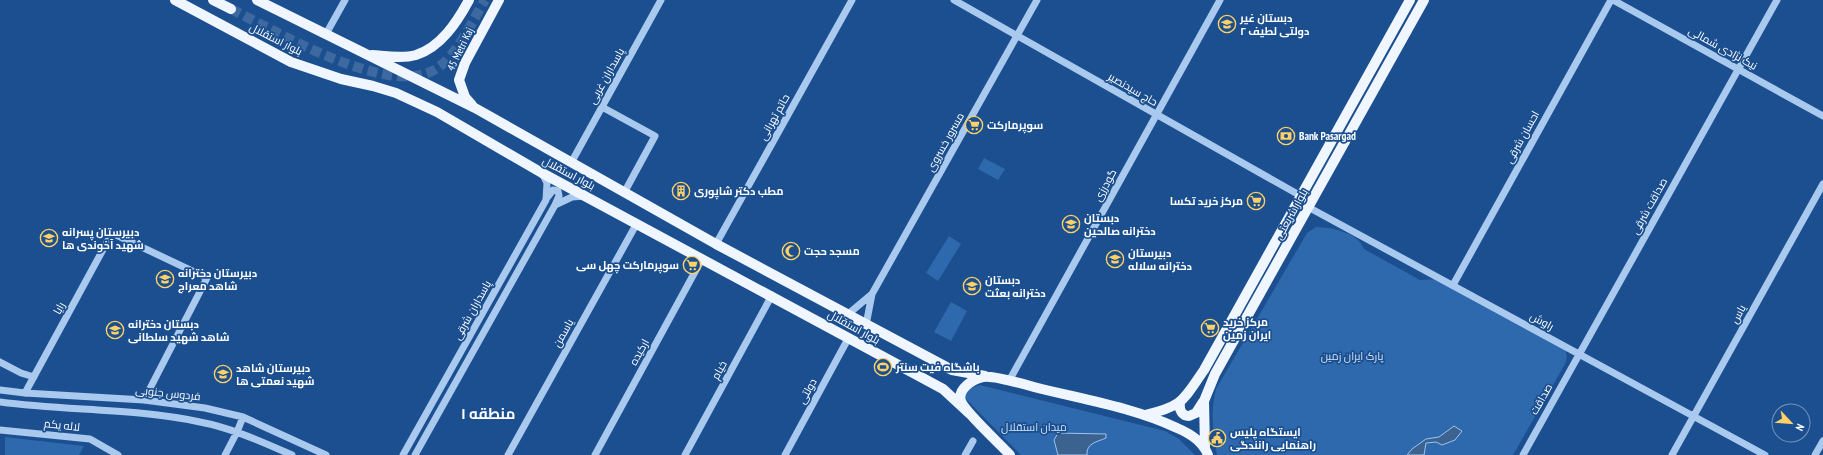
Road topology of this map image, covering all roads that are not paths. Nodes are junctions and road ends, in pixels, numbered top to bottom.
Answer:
1 (175, 0) edge
2 (213, 0) edge
3 (258, 0) edge
4 (345, 0) edge
5 (469, 0) edge
6 (499, 0) edge
7 (661, 0) edge
8 (852, 0) edge
9 (954, 0) edge
10 (1037, 0) edge
11 (1220, 0) edge
12 (1410, 0) edge
13 (1424, 0) edge
14 (1612, 0) edge
15 (1777, 0) edge
16 (231, 9) tunnel mouth
17 (326, 34) junction
18 (1017, 36) junction
19 (368, 55) junction
20 (1738, 69) junction
21 (602, 107) junction
22 (475, 108) junction
23 (1156, 114) junction
24 (1823, 116) edge
25 (571, 163) junction
26 (542, 173) junction
27 (1823, 184) edge
28 (624, 193) junction
29 (587, 196) junction
30 (1301, 196) junction
31 (546, 200) junction
32 (555, 205) junction
33 (1308, 207) junction
34 (637, 223) junction
35 (716, 244) junction
36 (702, 259) junction
37 (1453, 285) junction
38 (872, 294) junction
39 (772, 295) junction
40 (847, 315) junction
41 (866, 325) junction
42 (849, 337) junction
43 (1579, 354) junction
44 (0, 362) edge
45 (984, 376) junction
46 (34, 377) junction
47 (1009, 380) junction
48 (0, 390) edge
49 (25, 393) junction
50 (144, 400) junction
51 (1204, 401) junction
52 (0, 402) edge
53 (1180, 403) junction
54 (970, 414) junction
55 (1145, 415) junction
56 (1694, 416) junction
57 (243, 417) junction
58 (0, 430) edge
59 (237, 432) junction
60 (972, 441) dead end
61 (1823, 442) edge
62 (1206, 451) edge
63 (118, 455) edge
64 (225, 455) edge
65 (292, 455) edge
66 (326, 455) edge
67 (403, 455) edge
68 (415, 455) edge
69 (508, 455) edge
70 (595, 455) edge
71 (684, 455) edge
72 (785, 455) edge
73 (965, 455) edge
74 (1010, 455) edge
75 (1523, 455) edge
76 (1672, 455) edge
77 (1765, 455) edge
78 (1815, 455) edge

1 - 26 main road, بلوار استقلال
2 - 16 main road
3 - 17 main road, بلوار استقلال
4 - 17 street
5 - 19 main road
6 - 22 main road, 45 Metri Kaj
7 - 21 street, پاسداران غربی
8 - 35 street, حاتم تهرانی
9 - 18 street, حاج سیدنصیر
10 - 18 street, مسرور خسروی
11 - 23 street, گودرزی
12 - 30 main road, بلوار شریعتی
13 - 33 main road, بلوار شریعتی
14 - 20 street, نیک نژادی شمالی
14 - 37 street, احسان شرقی
15 - 20 street, صداقت شرقی
17 - 19 main road, بلوار استقلال
18 - 23 street, حاج سیدنصیر
18 - 38 street, مسرور خسروی
19 - 22 main road, بلوار استقلال
20 - 24 street, نیک نژادی شمالی
20 - 43 street, صداقت شرقی
21 - 25 street, پاسداران غربی
21 - 28 street
22 - 25 main road, بلوار استقلال
23 - 30 street, حاج سیدنصیر
23 - 47 street, گودرزی
25 - 28 main road, بلوار استقلال
26 - 29 main road, بلوار استقلال
26 - 31 street, پاسداران شرقی
27 - 56 street, یاس
28 - 35 main road, بلوار استقلال
29 - 32 street
29 - 34 main road, بلوار استقلال
30 - 53 main road, بلوار شریعتی
31 - 32 street
31 - 67 street, پاسداران شرقی
32 - 68 street, پاسداران شرقی
33 - 37 street, راوش
33 - 51 main road, بلوار شریعتی
34 - 36 main road, بلوار استقلال
34 - 69 street, یاسمن
35 - 40 main road, بلوار استقلال
36 - 39 main road, بلوار استقلال
36 - 70 street, ارکیده
37 - 43 street, راوش
38 - 40 street
38 - 41 street
39 - 42 main road, بلوار استقلال
39 - 71 street, خیام
40 - 41 main road, بلوار استقلال
41 - 45 main road, بلوار استقلال
42 - 54 main road, بلوار استقلال
42 - 72 street, دولتی
43 - 56 street, راوش
43 - 75 street, صداقت
44 - 46 street
45 - 47 main road
45 - 54 main road
46 - 49 street, رایا
46 - 50 street, رایا
47 - 55 main road
48 - 49 street, فردوس جنوبی
49 - 50 street, فردوس جنوبی
50 - 57 street, فردوس جنوبی
51 - 53 main road
51 - 62 main road, بلوار شریعتی
52 - 59 street, فردوس جنوبی
53 - 55 main road, بلوار شریعتی
54 - 74 main road
55 - 62 main road
56 - 76 street, یاس
56 - 77 street, راوش
57 - 59 street
57 - 66 street, فردوس جنوبی
58 - 63 street, لاله یکم
59 - 64 street
59 - 65 street, فردوس جنوبی
60 - 73 street
61 - 78 street

